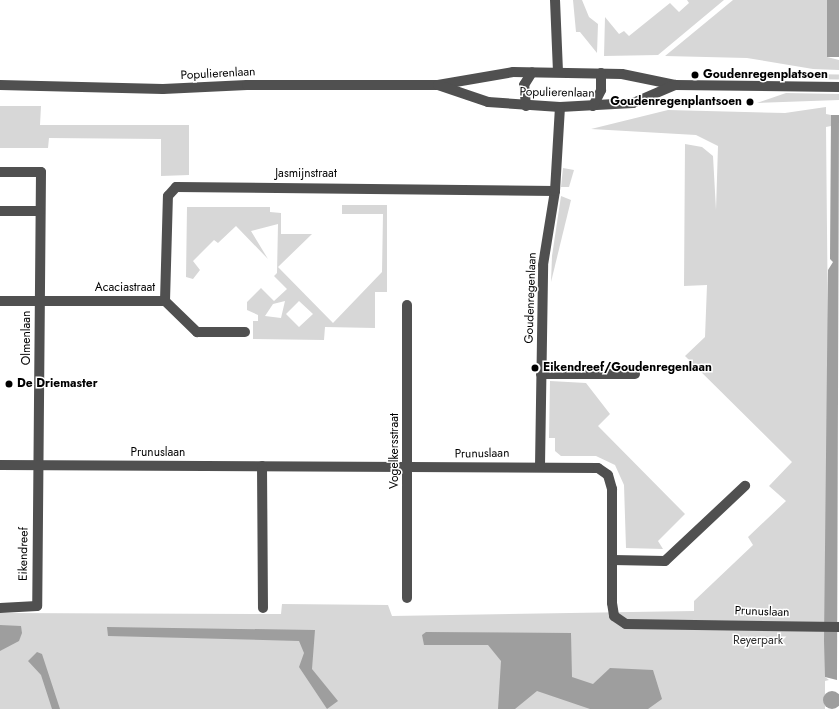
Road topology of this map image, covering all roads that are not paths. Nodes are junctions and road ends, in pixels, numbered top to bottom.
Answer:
1 (555, 0) edge
2 (532, 72) junction
3 (558, 72) junction
4 (601, 73) junction
5 (0, 85) edge
6 (438, 85) junction
7 (675, 85) junction
8 (839, 87) edge
9 (526, 106) junction
10 (592, 106) junction
11 (560, 107) junction
12 (0, 172) edge
13 (555, 191) junction
14 (0, 211) edge
15 (40, 211) junction
16 (0, 301) edge
17 (40, 301) junction
18 (165, 301) junction
19 (407, 305) dead end
20 (245, 332) dead end
21 (542, 374) junction
22 (635, 374) dead end
23 (0, 465) edge
24 (39, 465) junction
25 (262, 466) junction
26 (540, 466) junction
27 (408, 468) junction
28 (745, 486) dead end
29 (613, 560) junction
30 (407, 598) dead end
31 (0, 608) edge
32 (263, 608) dead end
33 (839, 627) edge

1 - 3 street
2 - 3 street, Populierenlaan
2 - 6 street, Populierenlaan
2 - 9 street
3 - 4 street, Populierenlaan
4 - 7 street, Populierenlaan
4 - 10 street
5 - 6 street, Populierenlaan
6 - 9 street, Populierenlaan
7 - 8 street, Populierenlaan
7 - 10 street, Populierenlaan
9 - 11 street, Populierenlaan
10 - 11 street, Populierenlaan
11 - 13 street, Goudenregenlaan
12 - 15 street, Olmenlaan
13 - 18 street, Jasmijnstraat
13 - 21 street, Goudenregenlaan
14 - 15 street
15 - 17 street, Olmenlaan
16 - 17 street, Acaciastraat
17 - 18 street, Acaciastraat
17 - 24 street, Olmenlaan
18 - 20 street, Acaciastraat
19 - 27 street, Vogelkersstraat
21 - 22 street
21 - 26 street, Goudenregenlaan
23 - 24 street, Prunuslaan
24 - 25 street, Prunuslaan
24 - 31 street, Eikendreef
25 - 27 street, Prunuslaan
25 - 32 street
26 - 27 street, Prunuslaan
26 - 29 street, Prunuslaan
27 - 30 street, Vogelkersstraat
28 - 29 street
29 - 33 street, Prunuslaan

